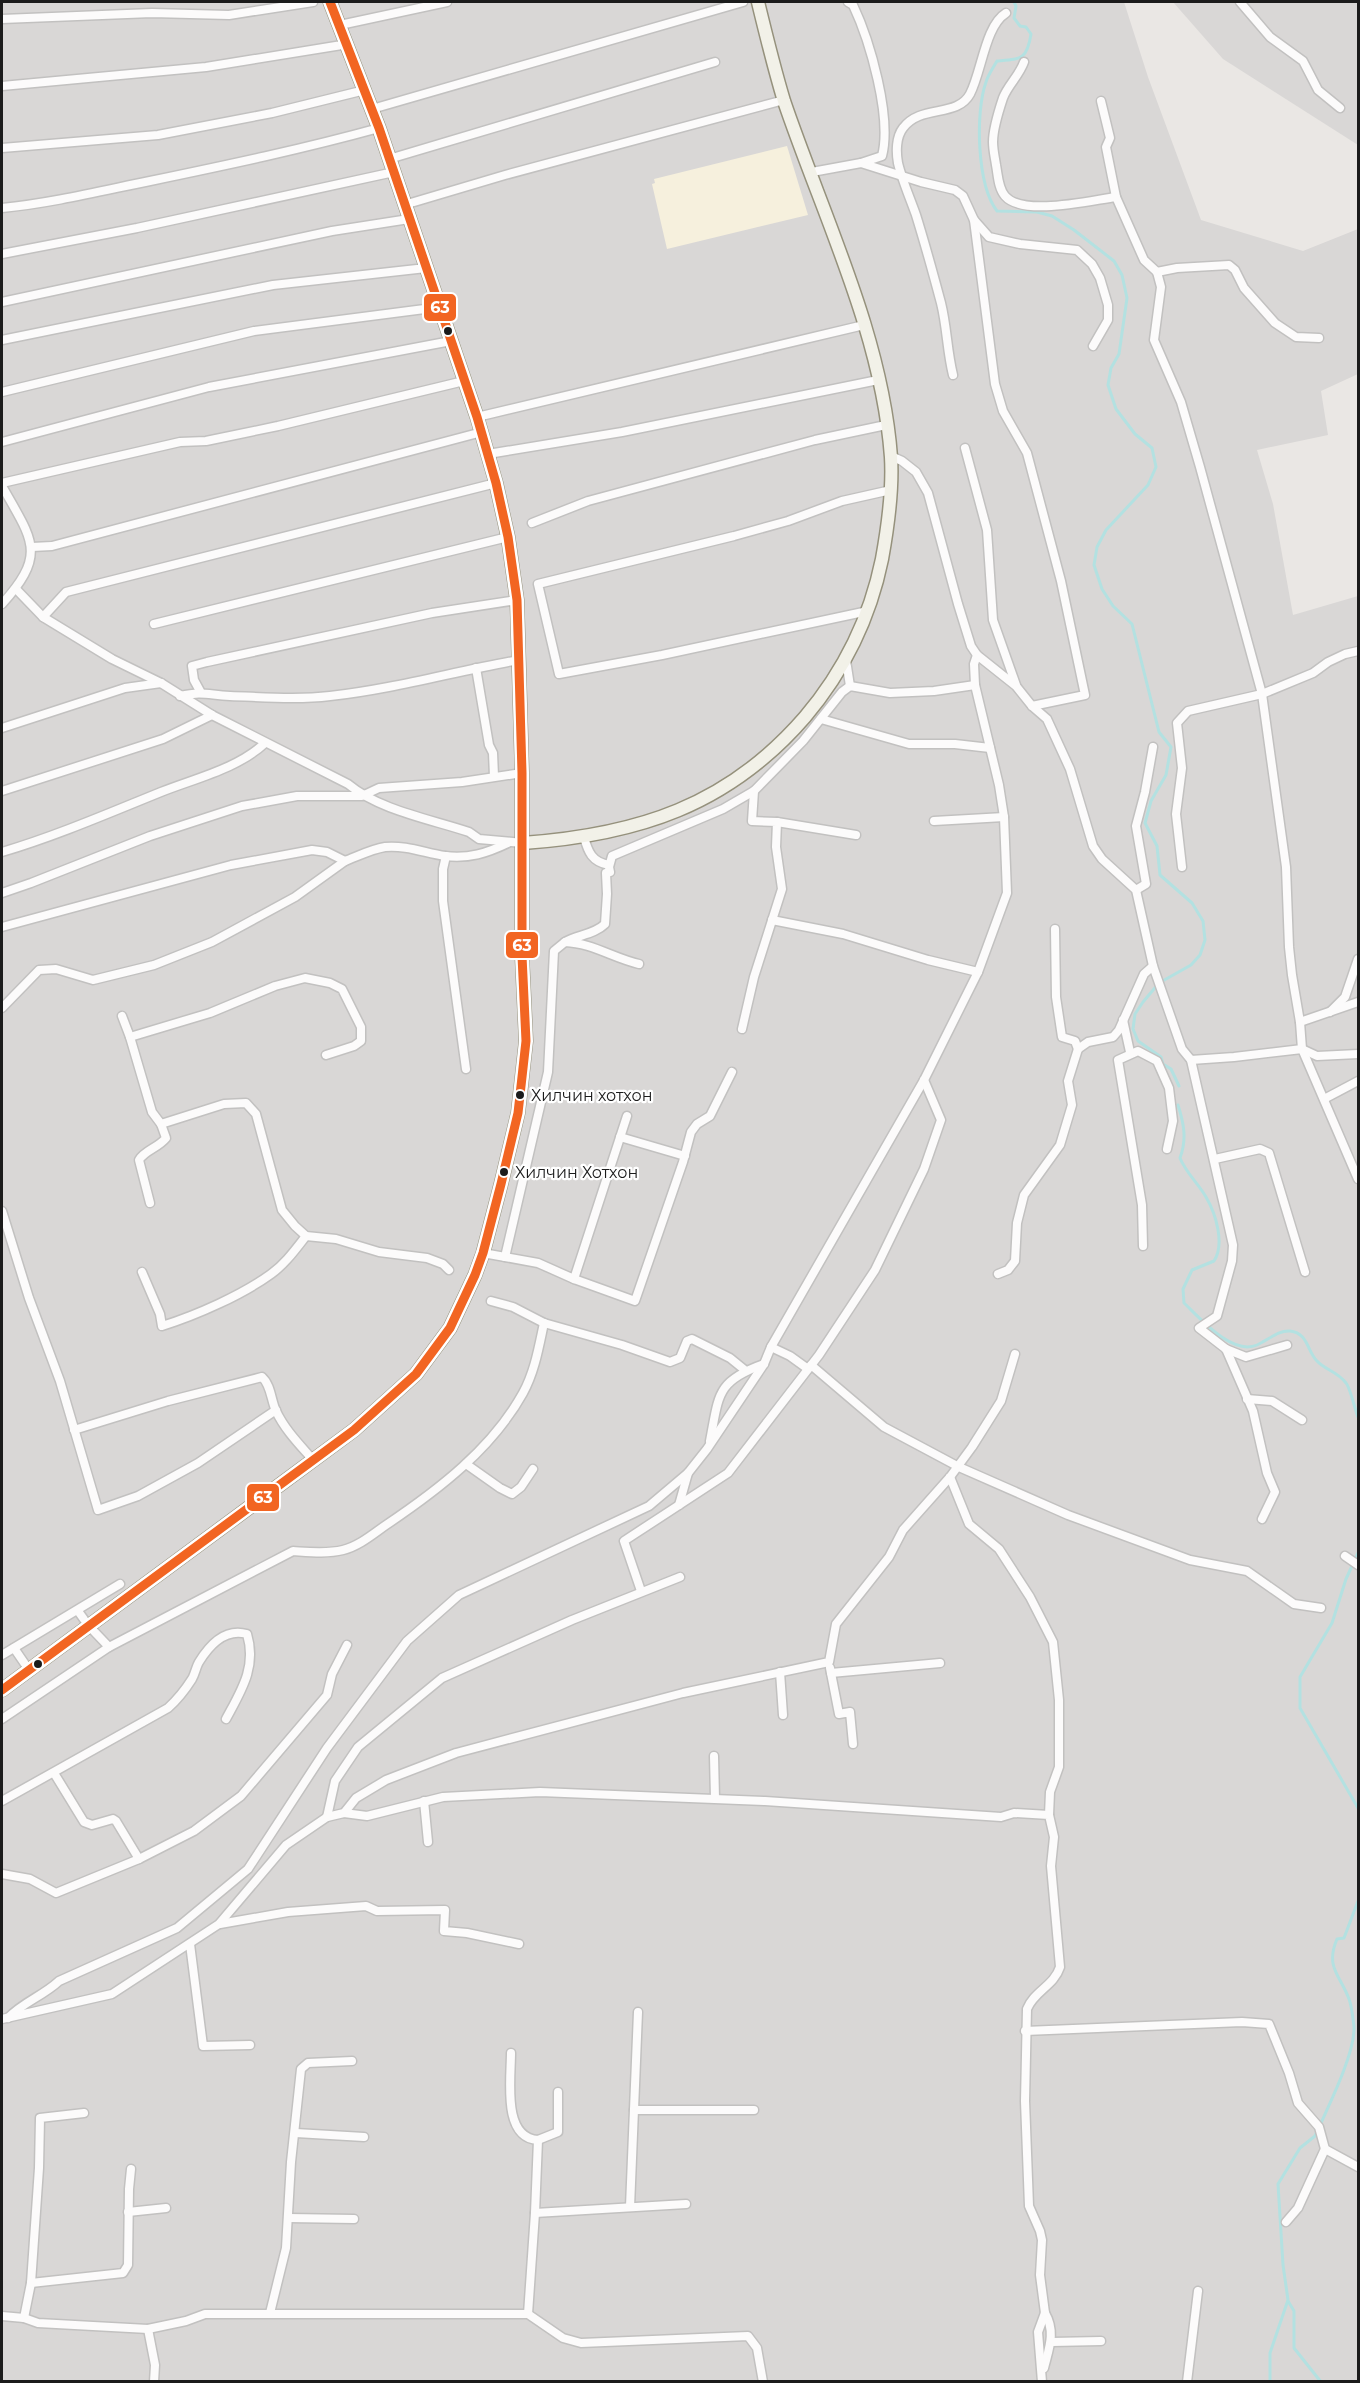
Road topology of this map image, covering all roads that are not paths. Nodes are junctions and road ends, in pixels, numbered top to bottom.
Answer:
1 (313, 2) edge
2 (330, 2) edge
3 (447, 2) edge
4 (743, 2) edge
5 (758, 2) edge
6 (848, 2) edge
7 (1240, 2) edge
8 (1006, 13) dead end
9 (2, 19) edge
10 (340, 25) junction
11 (348, 44) junction
12 (715, 62) dead end
13 (1024, 62) dead end
14 (2, 86) edge
15 (365, 90) junction
16 (784, 100) junction
17 (1101, 101) dead end
18 (1340, 108) dead end
19 (372, 109) junction
20 (379, 129) junction
21 (2, 148) edge
22 (389, 159) junction
23 (861, 163) junction
24 (394, 172) junction
25 (812, 172) junction
26 (903, 177) junction
27 (1116, 197) junction
28 (404, 205) junction
29 (2, 208) edge
30 (409, 219) junction
31 (974, 220) junction
32 (2, 254) edge
33 (426, 268) junction
34 (1157, 272) junction
35 (2, 302) edge
36 (440, 307) junction
37 (864, 325) junction
38 (1319, 338) dead end
39 (2, 340) edge
40 (451, 341) junction
41 (1093, 346) dead end
42 (953, 375) dead end
43 (878, 380) junction
44 (464, 381) junction
45 (2, 392) edge
46 (477, 417) junction
47 (886, 425) junction
48 (482, 432) junction
49 (2, 441) edge
50 (965, 448) dead end
51 (489, 454) junction
52 (891, 456) junction
53 (496, 483) junction
54 (2, 485) edge
55 (891, 490) junction
56 (532, 523) dead end
57 (508, 537) junction
58 (32, 547) junction
59 (16, 589) junction
60 (517, 600) junction
61 (2, 604) edge
62 (868, 611) junction
63 (43, 617) junction
64 (154, 624) dead end
65 (1359, 651) edge
66 (977, 655) junction
67 (519, 660) junction
68 (846, 660) junction
69 (476, 668) junction
70 (161, 683) junction
71 (975, 685) junction
72 (850, 686) junction
73 (1016, 686) junction
74 (200, 691) junction
75 (1262, 694) junction
76 (180, 696) junction
77 (1032, 706) junction
78 (212, 715) junction
79 (821, 719) junction
80 (2, 728) edge
81 (265, 742) junction
82 (1153, 747) dead end
83 (990, 748) junction
84 (522, 773) junction
85 (494, 776) junction
86 (2, 791) edge
87 (754, 791) junction
88 (362, 796) junction
89 (1004, 817) junction
90 (934, 821) dead end
91 (777, 822) junction
92 (856, 835) dead end
93 (584, 837) junction
94 (510, 842) junction
95 (523, 843) junction
96 (2, 852) edge
97 (446, 856) junction
98 (345, 861) junction
99 (609, 865) junction
100 (1182, 867) dead end
101 (1136, 890) junction
102 (2, 893) edge
103 (772, 921) junction
104 (2, 927) edge
105 (1055, 929) dead end
106 (566, 942) junction
107 (1359, 959) edge
108 (639, 964) dead end
109 (1154, 970) junction
110 (978, 972) junction
111 (1359, 1002) edge
112 (2, 1008) edge
113 (1330, 1012) junction
114 (122, 1016) dead end
115 (1123, 1019) junction
116 (1300, 1022) junction
117 (742, 1029) dead end
118 (130, 1037) junction
119 (1078, 1049) junction
120 (1302, 1049) junction
121 (1130, 1053) junction
122 (1359, 1054) edge
123 (326, 1055) dead end
124 (1191, 1060) junction
125 (466, 1069) dead end
126 (732, 1072) dead end
127 (924, 1080) junction
128 (1359, 1081) edge
129 (1324, 1099) junction
130 (627, 1116) dead end
131 (161, 1124) junction
132 (620, 1137) junction
133 (1167, 1149) dead end
134 (685, 1156) junction
135 (1215, 1159) junction
136 (1359, 1179) edge
137 (150, 1203) dead end
138 (2, 1211) edge
139 (306, 1236) junction
140 (1143, 1246) dead end
141 (483, 1253) junction
142 (505, 1257) junction
143 (449, 1270) dead end
144 (142, 1272) dead end
145 (1305, 1272) dead end
146 (998, 1274) dead end
147 (574, 1279) junction
148 (491, 1301) dead end
149 (544, 1323) junction
150 (1287, 1345) dead end
151 (771, 1347) junction
152 (1226, 1349) junction
153 (1015, 1354) dead end
154 (764, 1364) junction
155 (810, 1367) junction
156 (746, 1371) junction
157 (1247, 1399) junction
158 (276, 1410) junction
159 (1302, 1420) dead end
160 (74, 1430) junction
161 (710, 1444) junction
162 (314, 1460) junction
163 (466, 1464) junction
164 (958, 1467) junction
165 (533, 1469) dead end
166 (688, 1473) junction
167 (950, 1477) junction
168 (679, 1505) junction
169 (1262, 1519) dead end
170 (1347, 1557) dead end
171 (1358, 1565) edge
172 (680, 1577) dead end
173 (120, 1584) dead end
174 (641, 1591) junction
175 (1321, 1608) dead end
176 (78, 1611) junction
177 (88, 1625) junction
178 (347, 1645) dead end
179 (109, 1647) junction
180 (14, 1648) junction
181 (2, 1655) edge
182 (829, 1662) junction
183 (940, 1663) dead end
184 (29, 1670) junction
185 (780, 1672) junction
186 (831, 1673) junction
187 (2, 1690) edge
188 (783, 1715) dead end
189 (2, 1719) edge
190 (226, 1719) dead end
191 (853, 1744) dead end
192 (714, 1756) dead end
193 (54, 1773) junction
194 (715, 1798) junction
195 (2, 1801) edge
196 (424, 1801) junction
197 (344, 1813) junction
198 (1048, 1815) junction
199 (327, 1817) junction
200 (428, 1842) dead end
201 (139, 1859) junction
202 (2, 1874) edge
203 (219, 1924) junction
204 (190, 1944) junction
205 (519, 1944) dead end
206 (638, 2012) dead end
207 (5, 2018) edge
208 (1025, 2031) junction
209 (250, 2045) dead end
210 (511, 2053) dead end
211 (352, 2061) dead end
212 (558, 2092) dead end
213 (634, 2110) junction
214 (754, 2110) dead end
215 (84, 2113) dead end
216 (296, 2133) junction
217 (364, 2137) dead end
218 (538, 2140) junction
219 (1325, 2149) junction
220 (1359, 2167) edge
221 (131, 2169) dead end
222 (686, 2204) dead end
223 (630, 2207) junction
224 (166, 2208) dead end
225 (128, 2212) junction
226 (536, 2213) junction
227 (289, 2218) junction
228 (354, 2220) dead end
229 (1286, 2222) dead end
230 (31, 2283) junction
231 (1198, 2291) dead end
232 (270, 2313) junction
233 (1046, 2313) junction
234 (528, 2314) junction
235 (2, 2316) edge
236 (24, 2318) junction
237 (148, 2329) junction
238 (1101, 2341) dead end
239 (1052, 2342) junction
240 (1042, 2378) edge
241 (154, 2382) edge
242 (763, 2382) edge
243 (1187, 2382) edge

1 - 9 street
2 - 10 main road
3 - 10 street
4 - 19 street
5 - 16 main road
6 - 23 street
7 - 18 street
8 - 26 street
10 - 11 main road
11 - 14 street
11 - 15 main road
12 - 22 street
13 - 27 street
15 - 19 main road
15 - 21 street
16 - 25 main road
16 - 28 street
17 - 27 street
19 - 20 main road
20 - 22 main road
20 - 29 street
22 - 24 main road
23 - 25 street
23 - 26 street
24 - 28 main road
24 - 32 street
25 - 37 main road
26 - 31 street
26 - 42 street
27 - 34 street
28 - 30 main road
30 - 33 main road
30 - 35 street
31 - 41 street
31 - 77 street
33 - 36 main road
33 - 39 street
34 - 38 street
34 - 75 street
36 - 40 main road
36 - 45 street
37 - 43 main road
37 - 46 street
40 - 44 main road
40 - 49 street
43 - 47 main road
43 - 51 street
44 - 46 main road
44 - 54 street
46 - 48 main road
47 - 52 main road
47 - 56 street
48 - 51 main road
48 - 58 street
50 - 73 street
51 - 53 main road
52 - 55 main road
52 - 66 street
53 - 57 main road
53 - 63 street
54 - 58 street
55 - 62 main road
55 - 62 street
57 - 60 main road
57 - 64 street
58 - 59 street
59 - 61 street
59 - 63 street
60 - 67 main road
60 - 74 street
62 - 68 main road
63 - 70 street
65 - 75 street
66 - 71 street
66 - 73 street
67 - 69 street
67 - 84 main road
68 - 72 street
68 - 93 main road
69 - 74 street
69 - 85 street
70 - 76 street
70 - 80 street
71 - 72 street
71 - 83 street
72 - 79 street
73 - 77 street
74 - 76 street
75 - 100 street
75 - 116 street
76 - 78 street
77 - 101 street
78 - 81 street
78 - 86 street
79 - 83 street
79 - 87 street
81 - 88 street
81 - 96 street
82 - 101 street
83 - 89 street
84 - 85 street
84 - 95 main road
85 - 88 street
87 - 91 street
87 - 99 street
88 - 94 street
88 - 102 street
89 - 90 street
89 - 110 street
91 - 92 street
91 - 103 street
93 - 95 main road
93 - 99 street
94 - 95 street
94 - 97 street
95 - 141 main road
97 - 98 street
97 - 125 street
98 - 104 street
98 - 112 street
99 - 106 street
101 - 109 street
103 - 110 street
103 - 117 street
105 - 119 street
106 - 108 street
106 - 142 street
107 - 113 street
109 - 115 street
109 - 124 street
110 - 127 street
111 - 113 street
113 - 116 street
114 - 118 street
115 - 119 street
115 - 121 street
116 - 120 street
118 - 123 street
118 - 131 street
119 - 146 street
120 - 122 street
120 - 124 street
120 - 129 street
121 - 133 street
121 - 140 street
124 - 135 street
126 - 134 street
127 - 151 street
127 - 155 street
128 - 129 street
129 - 136 street
130 - 132 street
131 - 137 street
131 - 139 street
132 - 134 street
132 - 147 street
134 - 147 street
135 - 145 street
135 - 152 street
138 - 160 street
139 - 143 street
139 - 144 street
141 - 142 street
141 - 162 main road
142 - 147 street
148 - 149 street
149 - 156 street
149 - 163 street
150 - 152 street
151 - 154 street
151 - 155 street
152 - 157 street
153 - 164 street
154 - 156 street
154 - 161 street
155 - 164 street
155 - 168 street
156 - 161 street
157 - 159 street
157 - 169 street
158 - 160 street
158 - 160 street
158 - 162 street
161 - 166 street
162 - 177 main road
163 - 165 street
163 - 179 street
164 - 167 street
164 - 175 street
166 - 168 street
166 - 207 street
167 - 182 street
167 - 198 street
168 - 174 street
170 - 171 street
172 - 174 street
173 - 176 street
174 - 199 street
176 - 177 street
176 - 180 street
177 - 179 street
177 - 184 main road
178 - 201 street
179 - 189 street
180 - 181 street
180 - 184 street
182 - 185 street
182 - 186 street
183 - 186 street
184 - 187 main road
185 - 188 street
185 - 197 street
186 - 191 street
190 - 193 street
192 - 194 street
193 - 195 street
193 - 201 street
194 - 196 street
194 - 198 street
196 - 197 street
196 - 200 street
197 - 199 street
198 - 208 street
199 - 203 street
201 - 202 street
203 - 204 street
203 - 205 street
204 - 207 street
204 - 209 street
206 - 213 street
208 - 219 street
208 - 233 street
210 - 218 street
211 - 216 street
212 - 218 street
213 - 214 street
213 - 223 street
215 - 230 street
216 - 217 street
216 - 227 street
218 - 226 street
219 - 220 street
219 - 229 street
221 - 225 street
222 - 223 street
223 - 226 street
224 - 225 street
225 - 230 street
226 - 234 street
227 - 228 street
227 - 232 street
230 - 236 street
231 - 243 street
232 - 234 street
232 - 237 street
233 - 239 street
233 - 240 street
234 - 242 street
235 - 236 street
236 - 237 street
237 - 241 street
238 - 239 street
239 - 240 street

